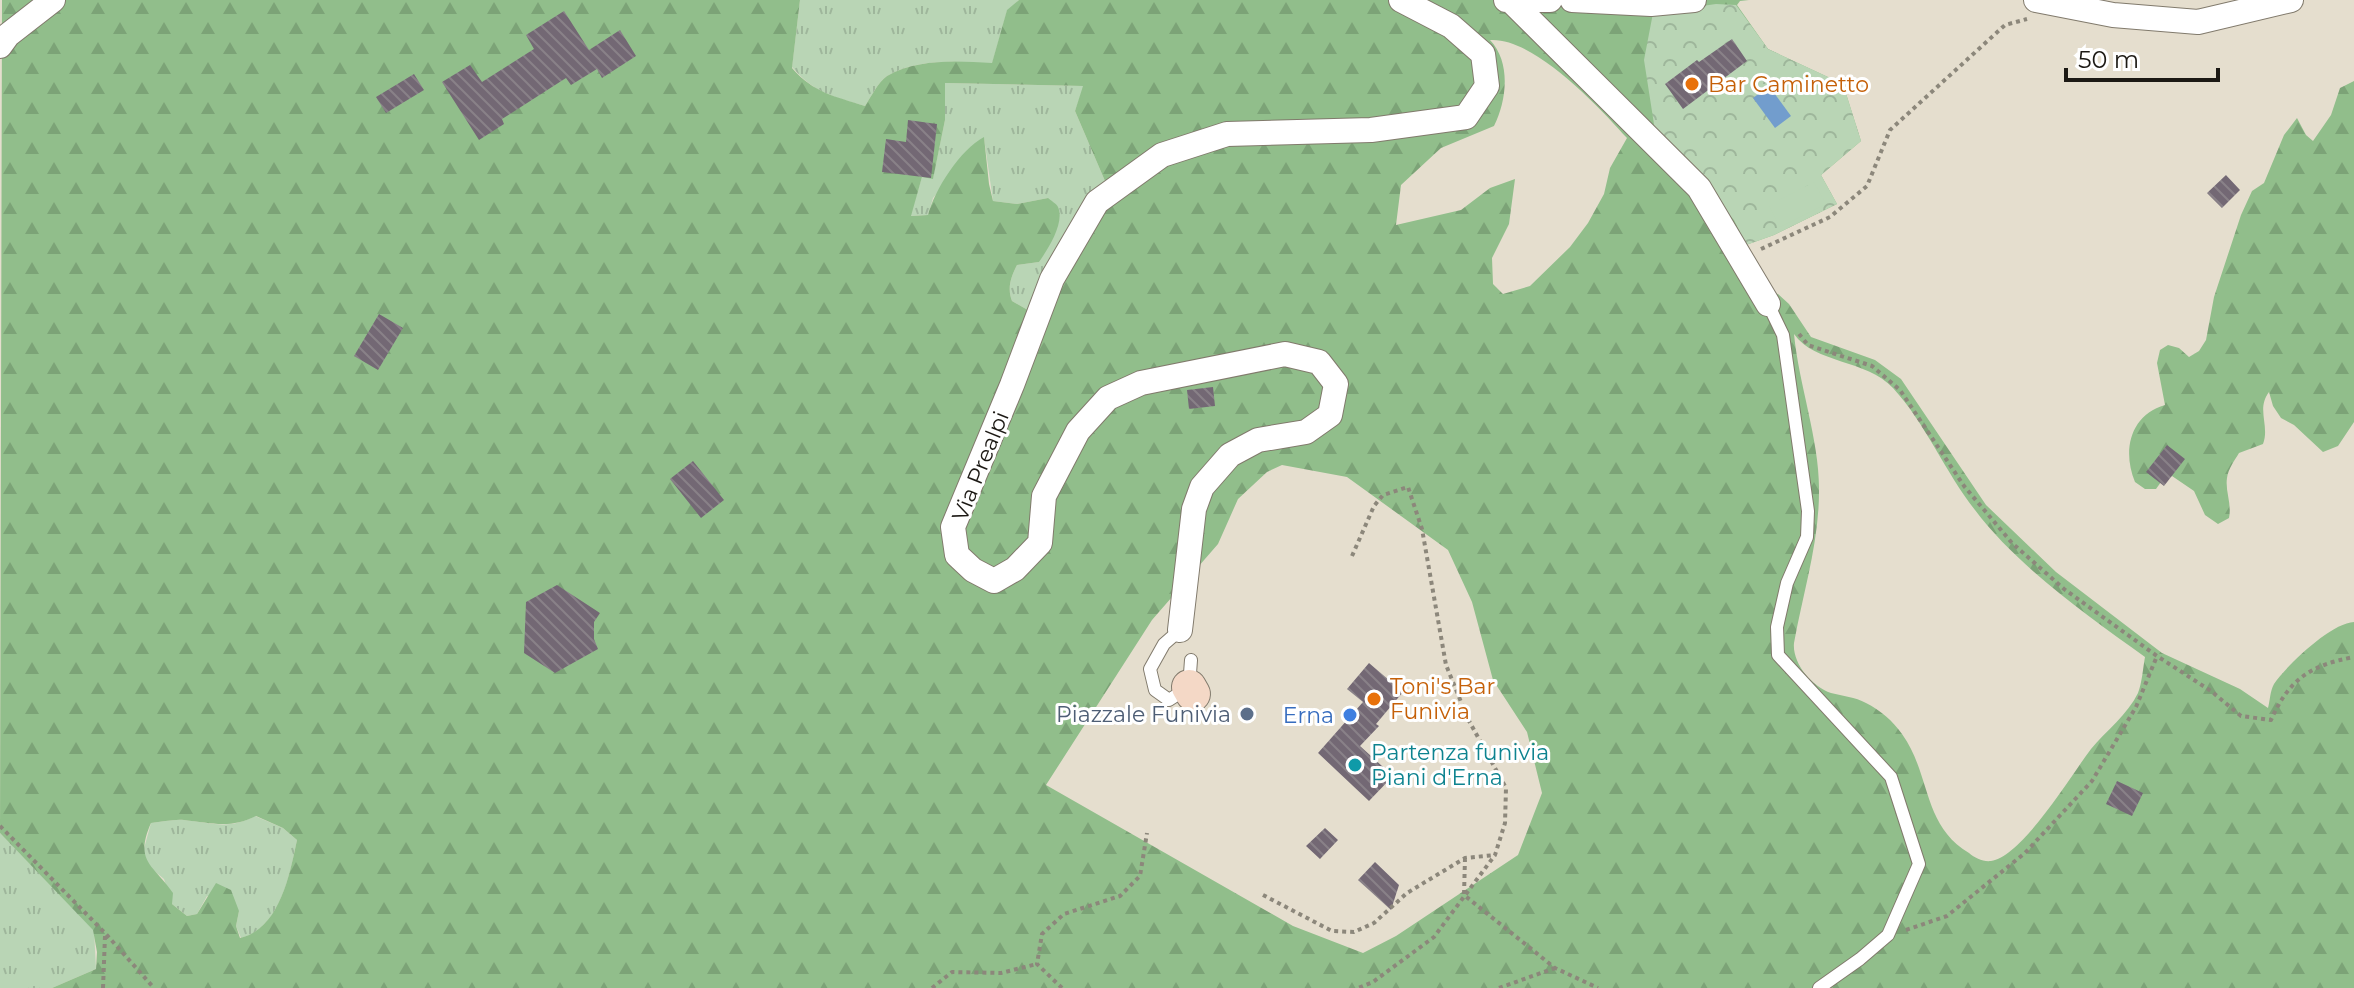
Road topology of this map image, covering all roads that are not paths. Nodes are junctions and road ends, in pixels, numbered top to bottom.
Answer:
1 (53, 0) edge
2 (1401, 0) edge
3 (1550, 0) edge
4 (1572, 0) edge
5 (1694, 0) edge
6 (2291, 0) edge
7 (1509, 1) edge
8 (2033, 9) edge
9 (0, 46) edge
10 (1768, 304) joint
11 (1180, 630) joint
12 (1191, 680) dead end
13 (1819, 988) edge

1 - 9 street
2 - 11 street, Via Prealpi
3 - 7 street
4 - 5 street
6 - 8 street
7 - 10 street
10 - 13 lane
11 - 12 lane

